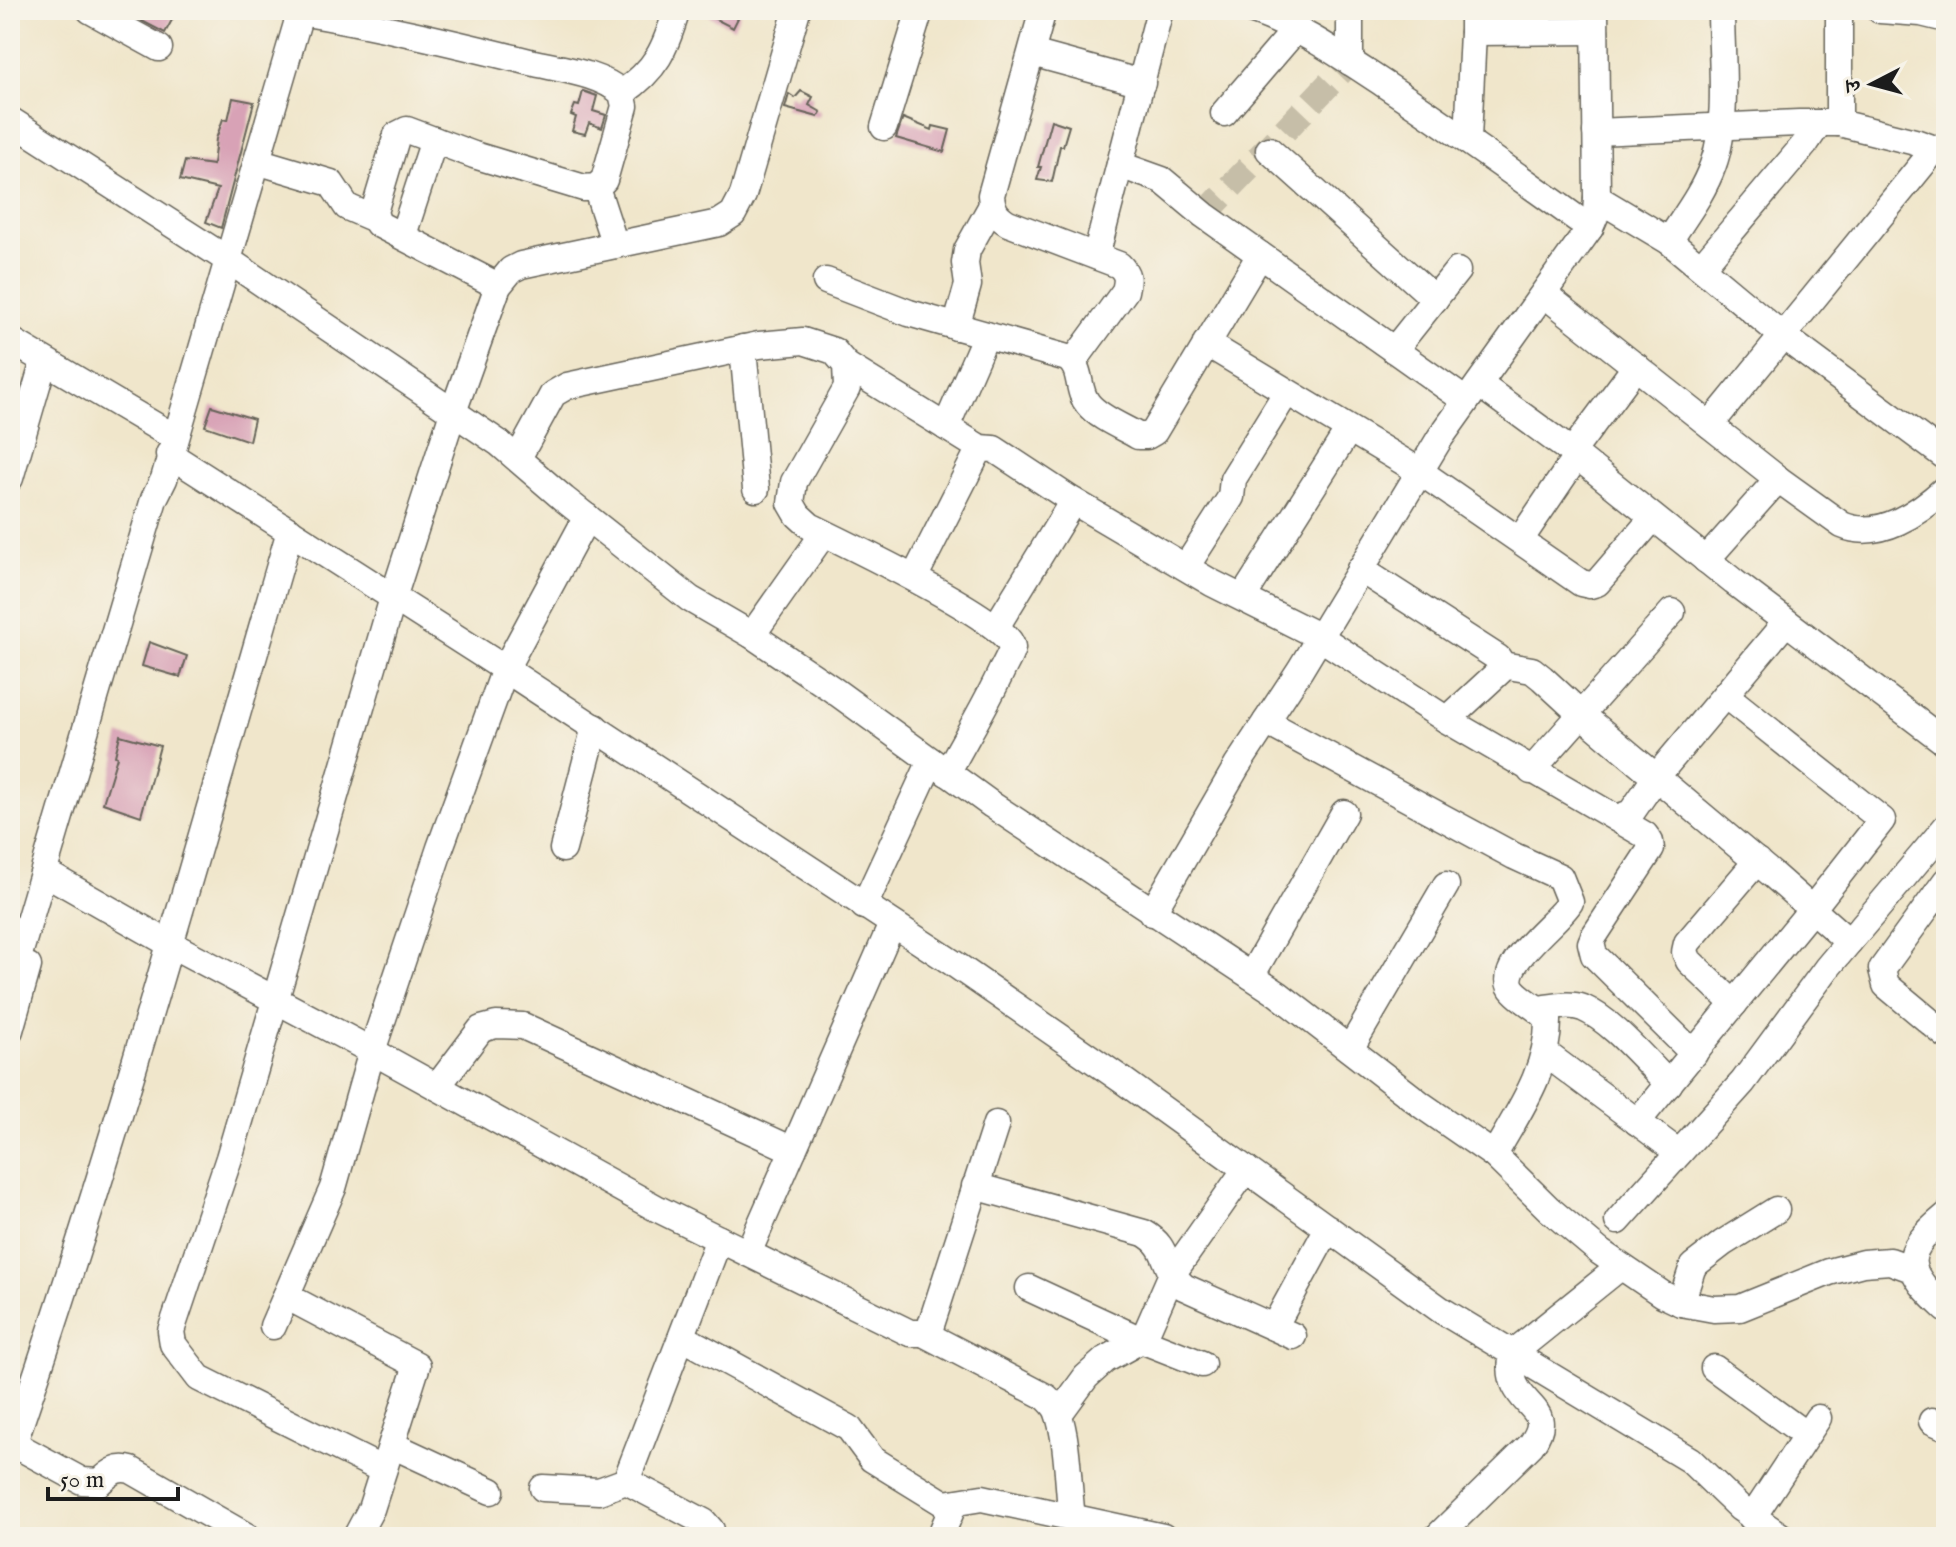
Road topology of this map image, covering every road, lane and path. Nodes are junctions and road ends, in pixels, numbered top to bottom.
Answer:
1 (90, 10) edge
2 (677, 10) edge
3 (797, 10) edge
4 (920, 10) edge
5 (1043, 10) edge
6 (1160, 10) edge
7 (1250, 10) edge
8 (1350, 10) edge
9 (1721, 10) edge
10 (1839, 10) edge
11 (1880, 10) edge
12 (301, 11) edge
13 (1929, 14) edge
14 (1595, 20) edge
15 (1473, 21) edge
16 (1297, 28) junction
17 (159, 48) dead end
18 (1032, 53) junction
19 (1350, 62) junction
20 (1142, 83) junction
21 (622, 93) junction
22 (1224, 113) dead end
23 (10, 120) edge
24 (1829, 123) junction
25 (884, 127) dead end
26 (1721, 128) junction
27 (1596, 132) junction
28 (1468, 139) junction
29 (434, 140) junction
30 (1269, 150) dead end
31 (1940, 151) edge
32 (257, 161) junction
33 (1120, 165) junction
34 (596, 187) junction
35 (1597, 198) junction
36 (991, 207) junction
37 (375, 219) junction
38 (1590, 228) junction
39 (403, 235) junction
40 (1669, 241) junction
41 (615, 245) junction
42 (1260, 255) junction
43 (1096, 256) junction
44 (228, 260) junction
45 (1702, 266) junction
46 (1457, 271) dead end
47 (826, 281) dead end
48 (498, 286) junction
49 (1544, 294) junction
50 (1435, 299) junction
51 (956, 327) junction
52 (986, 335) junction
53 (1783, 336) junction
54 (10, 340) edge
55 (1206, 343) junction
56 (743, 348) junction
57 (1394, 350) junction
58 (44, 361) junction
59 (1073, 362) junction
60 (846, 365) junction
61 (1636, 366) junction
62 (1286, 393) junction
63 (1473, 393) junction
64 (453, 412) junction
65 (1710, 425) junction
66 (946, 427) junction
67 (1348, 431) junction
68 (980, 448) junction
69 (1574, 454) junction
70 (169, 457) junction
71 (1946, 457) edge
72 (518, 458) junction
73 (1419, 471) junction
74 (10, 478) edge
75 (1778, 479) junction
76 (1946, 488) edge
77 (756, 489) dead end
78 (1073, 501) junction
79 (587, 517) junction
80 (1653, 518) junction
81 (290, 531) junction
82 (824, 533) junction
83 (1520, 540) junction
84 (1706, 560) junction
85 (1186, 567) junction
86 (1360, 569) junction
87 (914, 578) junction
88 (1243, 597) junction
89 (393, 598) junction
90 (1672, 612) dead end
91 (1786, 622) junction
92 (996, 627) junction
93 (752, 635) junction
94 (1318, 636) junction
95 (1502, 665) junction
96 (505, 669) junction
97 (1725, 695) junction
98 (1581, 714) junction
99 (1447, 720) junction
100 (1266, 722) junction
101 (595, 727) junction
102 (1946, 743) edge
103 (939, 767) junction
104 (1531, 771) junction
105 (1656, 777) junction
106 (1344, 813) dead end
107 (1616, 818) junction
108 (1946, 827) edge
109 (563, 849) dead end
110 (1757, 861) junction
111 (50, 875) junction
112 (1946, 881) edge
113 (1446, 885) dead end
114 (864, 906) junction
115 (1812, 909) junction
116 (1152, 913) junction
117 (892, 924) junction
118 (1849, 942) junction
119 (170, 944) junction
120 (1251, 976) junction
121 (10, 985) edge
122 (275, 1000) junction
123 (1734, 1004) junction
124 (1539, 1009) junction
125 (10, 1030) edge
126 (1944, 1030) edge
127 (1350, 1049) junction
128 (372, 1051) junction
129 (1545, 1053) junction
130 (1694, 1054) junction
131 (1669, 1084) junction
132 (437, 1087) junction
133 (1637, 1122) junction
134 (996, 1124) dead end
135 (793, 1150) junction
136 (1679, 1153) junction
137 (1494, 1155) junction
138 (1246, 1169) junction
139 (975, 1186) junction
140 (1776, 1210) dead end
141 (1946, 1216) edge
142 (1618, 1221) dead end
143 (1328, 1228) junction
144 (719, 1239) junction
145 (748, 1253) junction
146 (1620, 1267) junction
147 (1912, 1269) junction
148 (1171, 1276) junction
149 (1029, 1288) dead end
150 (286, 1296) junction
151 (1681, 1303) junction
152 (1946, 1309) edge
153 (273, 1326) dead end
154 (923, 1333) junction
155 (682, 1337) junction
156 (1141, 1340) junction
157 (1513, 1353) junction
158 (1202, 1364) dead end
159 (1714, 1368) dead end
160 (1059, 1414) junction
161 (392, 1445) junction
162 (383, 1470) junction
163 (626, 1481) junction
164 (543, 1488) dead end
165 (491, 1491) dead end
166 (954, 1504) junction
167 (1072, 1518) junction
168 (1752, 1518) junction
169 (218, 1530) edge
170 (248, 1537) edge
171 (356, 1537) edge
172 (712, 1537) edge
173 (940, 1537) edge
174 (1163, 1537) edge
175 (1437, 1537) edge
176 (1782, 1537) edge

1 - 17 street
2 - 21 street
3 - 41 street
4 - 25 street
5 - 18 street
6 - 20 street
7 - 16 street
8 - 19 street
9 - 26 street
10 - 24 street
11 - 13 street
12 - 21 street
12 - 32 street
14 - 15 street
14 - 27 street
15 - 28 street
16 - 19 street
16 - 22 street
18 - 20 street
18 - 36 street
19 - 28 street
20 - 33 street
21 - 34 street
23 - 44 street
24 - 26 street
24 - 31 street
24 - 45 street
26 - 27 street
26 - 40 street
27 - 35 street
28 - 38 street
29 - 34 street
29 - 37 street
29 - 39 street
30 - 50 street
31 - 53 street
32 - 37 street
32 - 44 street
33 - 42 street
33 - 43 street
34 - 41 street
35 - 38 street
35 - 40 street
36 - 43 street
36 - 51 street
37 - 39 street
38 - 49 street
39 - 48 street
40 - 45 street
41 - 48 street
42 - 55 street
42 - 57 street
43 - 59 street
44 - 64 street
44 - 70 street
45 - 53 street
46 - 50 street
47 - 51 street
48 - 64 street
49 - 61 street
49 - 63 street
50 - 57 street
51 - 52 street
52 - 59 street
52 - 66 street
53 - 65 street
53 - 71 street
54 - 58 street
55 - 59 street
55 - 62 street
56 - 60 street
56 - 72 street
56 - 77 street
57 - 63 street
58 - 70 street
58 - 74 street
60 - 66 street
60 - 82 street
61 - 65 street
61 - 69 street
62 - 67 street
62 - 85 street
63 - 69 street
63 - 73 street
64 - 72 street
64 - 89 street
65 - 75 street
66 - 68 street
67 - 73 street
67 - 88 street
68 - 78 street
68 - 87 street
69 - 80 street
69 - 83 street
70 - 81 street
70 - 111 street
72 - 79 street
73 - 83 street
73 - 86 street
75 - 76 street
75 - 84 street
78 - 85 street
78 - 92 street
79 - 93 street
79 - 96 street
80 - 83 street
80 - 84 street
81 - 89 street
81 - 119 street
82 - 87 street
82 - 93 street
84 - 91 street
85 - 88 street
86 - 94 street
86 - 95 street
87 - 92 street
88 - 94 street
89 - 96 street
89 - 122 street
90 - 98 street
91 - 97 street
91 - 102 street
92 - 103 street
93 - 103 street
94 - 99 street
94 - 100 street
95 - 98 street
95 - 99 street
96 - 101 street
96 - 128 street
97 - 105 street
97 - 115 street
98 - 104 street
98 - 105 street
99 - 104 street
100 - 116 street
100 - 124 street
101 - 109 street
101 - 114 street
103 - 114 street
103 - 116 street
104 - 107 street
105 - 107 street
105 - 110 street
106 - 120 street
107 - 130 street
108 - 118 street
110 - 115 street
110 - 123 street
111 - 119 street
111 - 121 street
111 - 125 street
112 - 126 street
113 - 127 street
114 - 117 street
115 - 118 street
115 - 123 street
116 - 120 street
117 - 135 street
117 - 138 street
118 - 136 street
119 - 122 street
119 - 169 street
120 - 127 street
122 - 128 street
122 - 162 street
123 - 130 street
124 - 129 street
124 - 131 street
127 - 137 street
128 - 132 street
128 - 150 street
129 - 133 street
129 - 137 street
130 - 131 street
131 - 133 street
132 - 135 street
132 - 144 street
133 - 136 street
134 - 139 street
135 - 145 street
136 - 142 street
137 - 146 street
138 - 143 street
138 - 148 street
139 - 148 street
139 - 154 street
140 - 151 street
141 - 147 street
143 - 148 street
143 - 157 street
144 - 145 street
144 - 155 street
145 - 154 street
146 - 151 street
146 - 157 street
147 - 151 street
147 - 152 street
148 - 156 street
149 - 156 street
150 - 153 street
150 - 161 street
154 - 160 street
155 - 163 street
155 - 166 street
156 - 158 street
156 - 160 street
157 - 168 street
157 - 175 street
159 - 168 street
160 - 167 street
161 - 162 street
161 - 165 street
162 - 171 street
163 - 164 street
163 - 172 street
166 - 167 street
166 - 173 street
167 - 174 street
168 - 176 street
169 - 170 street

